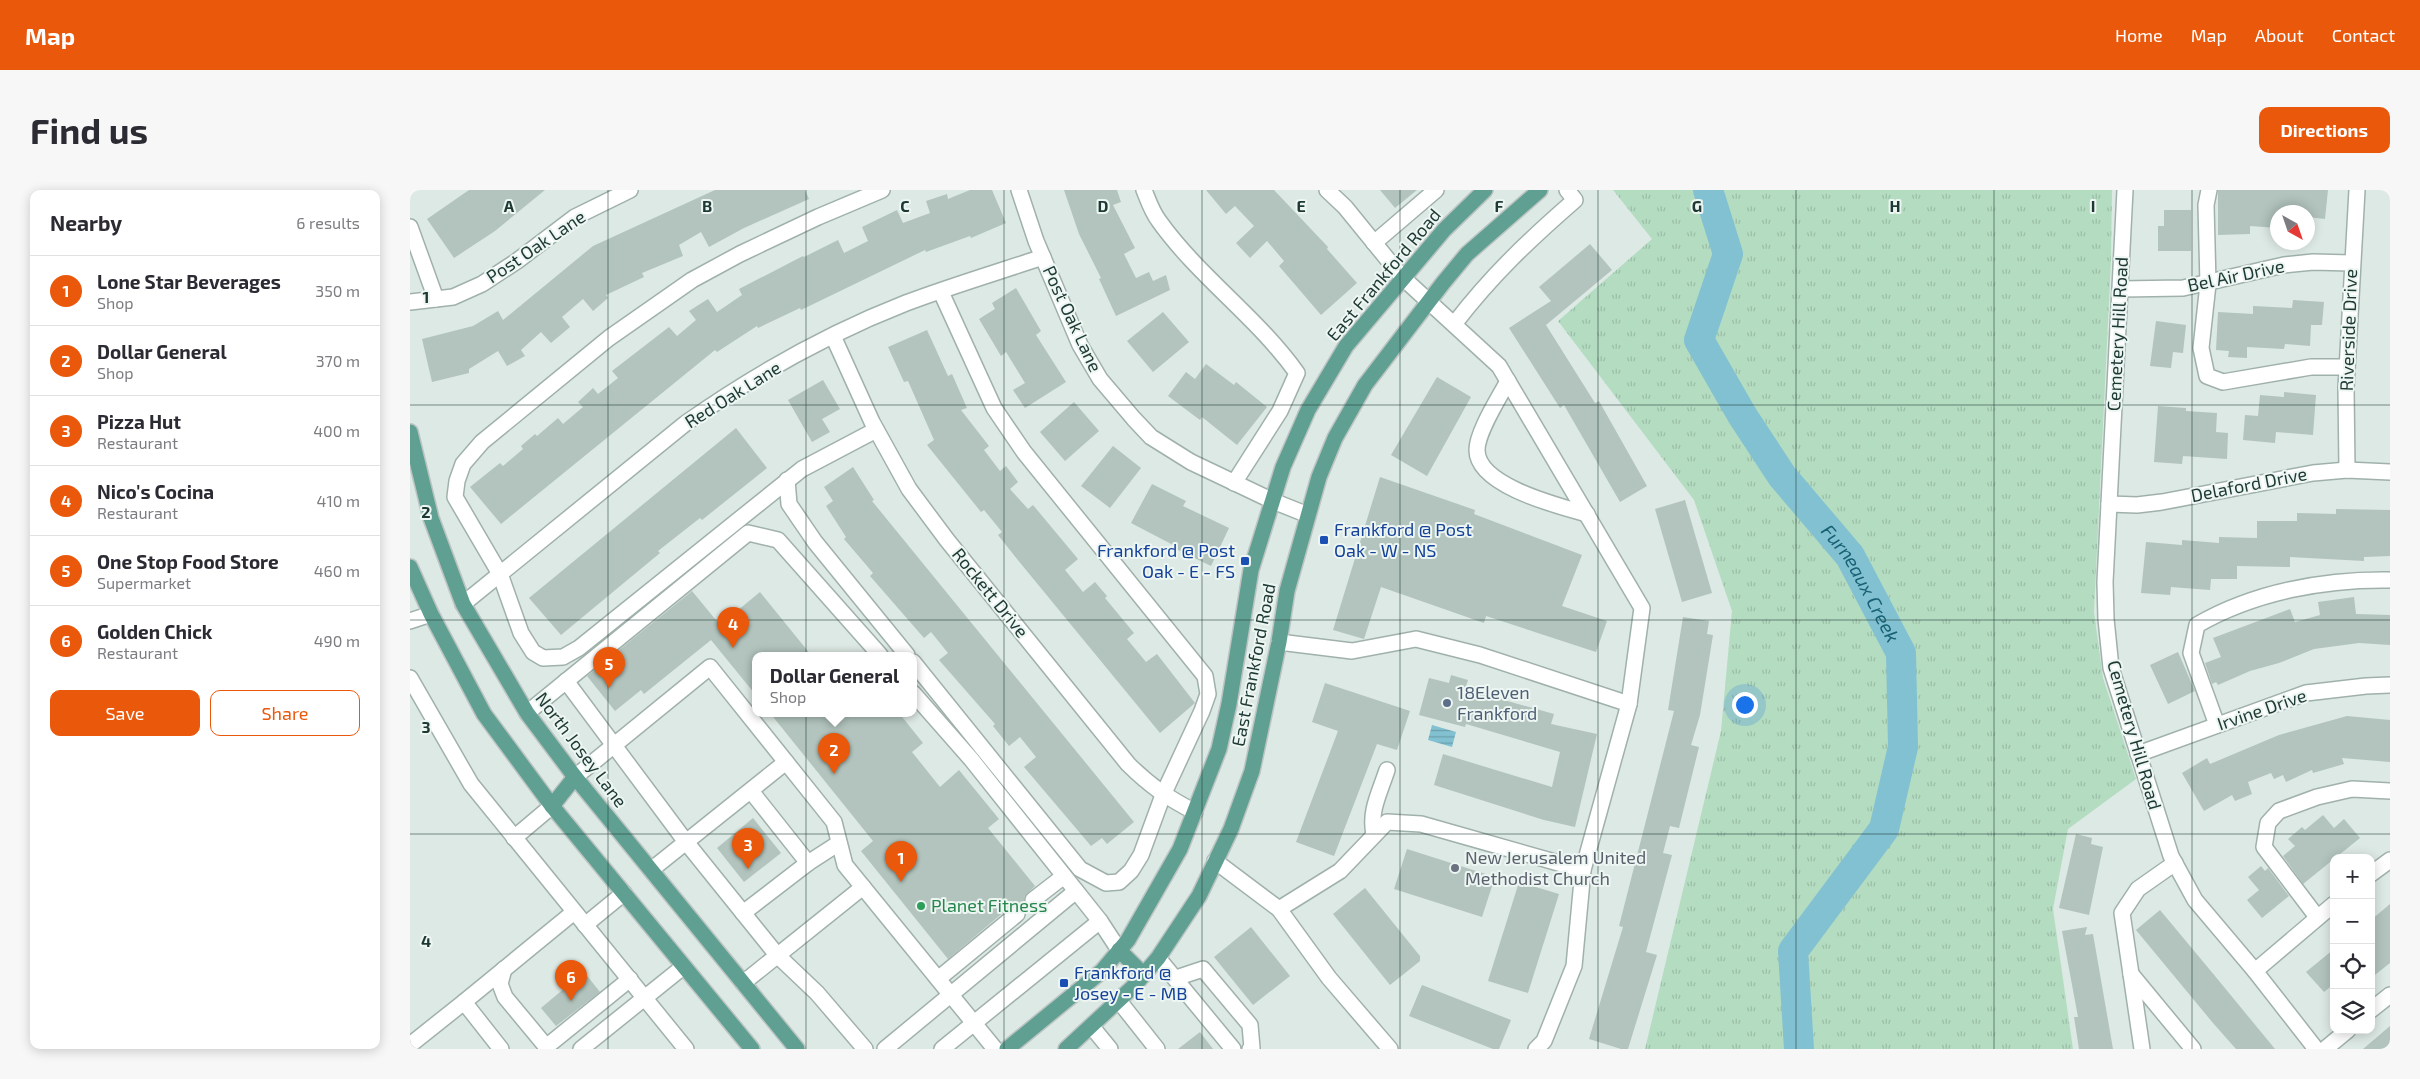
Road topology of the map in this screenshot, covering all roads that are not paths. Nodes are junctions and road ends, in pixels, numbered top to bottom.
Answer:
1 (630, 190) edge
2 (882, 190) edge
3 (1019, 190) edge
4 (1144, 190) edge
5 (1327, 190) edge
6 (1436, 190) edge
7 (1485, 190) edge
8 (1540, 190) edge
9 (1566, 190) edge
10 (2125, 190) edge
11 (2209, 190) edge
12 (2357, 190) edge
13 (410, 227) edge
14 (1374, 243) junction
15 (1043, 257) junction
16 (2351, 264) junction
17 (1402, 277) junction
18 (2208, 284) junction
19 (2121, 289) junction
20 (941, 292) junction
21 (436, 299) junction
22 (1428, 301) junction
23 (410, 302) edge
24 (1455, 324) junction
25 (833, 336) junction
26 (2347, 367) junction
27 (1508, 381) junction
28 (876, 430) junction
29 (410, 432) edge
30 (2347, 470) junction
31 (2390, 472) edge
32 (787, 480) junction
33 (1234, 483) junction
34 (1273, 502) junction
35 (2108, 504) junction
36 (1587, 514) junction
37 (1308, 515) junction
38 (410, 567) edge
39 (500, 574) junction
40 (2390, 580) edge
41 (463, 604) junction
42 (431, 614) junction
43 (410, 621) edge
44 (1279, 642) junction
45 (877, 652) edge
46 (905, 652) edge
47 (917, 667) edge
48 (410, 678) edge
49 (566, 681) junction
50 (2390, 685) edge
51 (917, 698) edge
52 (1629, 704) junction
53 (527, 713) junction
54 (2217, 725) junction
55 (614, 746) junction
56 (2138, 754) junction
57 (786, 762) junction
58 (1387, 770) dead end
59 (575, 777) junction
60 (750, 791) junction
61 (2390, 791) edge
62 (1163, 795) junction
63 (552, 806) junction
64 (1195, 812) junction
65 (1374, 834) junction
66 (514, 838) junction
67 (686, 842) junction
68 (839, 843) junction
69 (2390, 860) edge
70 (1215, 861) junction
71 (808, 863) junction
72 (2175, 863) junction
73 (651, 870) junction
74 (1582, 870) junction
75 (2375, 871) edge
76 (1064, 876) junction
77 (863, 887) junction
78 (1076, 890) junction
79 (624, 893) junction
80 (1033, 900) dead end
81 (2330, 907) edge
82 (1279, 909) junction
83 (574, 912) junction
84 (743, 913) junction
85 (1016, 914) dead end
86 (2317, 917) junction
87 (1100, 921) junction
88 (585, 925) junction
89 (1119, 950) junction
90 (776, 955) junction
91 (1158, 958) junction
92 (684, 966) junction
93 (504, 969) junction
94 (2255, 971) junction
95 (2130, 973) junction
96 (1144, 974) junction
97 (1176, 978) junction
98 (938, 979) junction
99 (630, 980) junction
100 (743, 983) junction
101 (951, 995) junction
102 (2390, 995) edge
103 (645, 998) junction
104 (1119, 1001) junction
105 (464, 1002) junction
106 (2375, 1007) edge
107 (974, 1023) junction
108 (1092, 1027) junction
109 (2343, 1034) edge
110 (410, 1046) edge
111 (502, 1049) edge
112 (581, 1049) edge
113 (686, 1049) edge
114 (752, 1049) edge
115 (797, 1049) edge
116 (865, 1049) edge
117 (885, 1049) edge
118 (942, 1049) edge
119 (994, 1049) edge
120 (1007, 1049) edge
121 (1066, 1049) edge
122 (1110, 1049) edge
123 (1158, 1049) edge
124 (1233, 1049) edge
125 (1250, 1049) edge
126 (1390, 1049) edge
127 (1536, 1049) edge
128 (2142, 1049) edge
129 (2193, 1049) edge
130 (2316, 1049) edge
131 (2325, 1049) edge

1 - 21 street, Post Oak Lane
2 - 39 street
3 - 15 street, Post Oak Lane
4 - 33 street
5 - 14 street
6 - 14 street
7 - 17 main road, East Frankford Road
8 - 22 main road, East Frankford Road
9 - 24 street
10 - 19 street, Cemetery Hill Road
11 - 18 street
12 - 16 street, Riverside Drive
13 - 21 street
14 - 17 street
15 - 20 street, Red Oak Lane
15 - 33 street, Post Oak Lane
16 - 18 street, Bel Air Drive
16 - 26 street, Riverside Drive
17 - 22 street
17 - 34 main road, East Frankford Road
18 - 19 street, Bel Air Drive
18 - 26 street
19 - 35 street, Cemetery Hill Road
20 - 25 street, Red Oak Lane
20 - 62 street
21 - 23 street, Post Oak Lane
22 - 24 street
22 - 37 main road, East Frankford Road
24 - 27 street
25 - 28 street, Rockett Drive
25 - 39 street, Red Oak Lane
26 - 30 street, Riverside Drive
27 - 36 street
27 - 36 street
28 - 32 street
28 - 62 street, Rockett Drive
29 - 41 main road, North Josey Lane
30 - 31 street, Delaford Drive
30 - 35 street, Delaford Drive
32 - 39 street
32 - 46 street
33 - 34 street, Post Oak Lane
34 - 37 street, Post Oak Lane
34 - 64 main road, East Frankford Road
35 - 56 street, Cemetery Hill Road
36 - 52 street
37 - 44 main road, East Frankford Road
38 - 42 main road
39 - 41 street, Red Oak Lane
40 - 54 street
41 - 53 main road, North Josey Lane
42 - 43 street
42 - 63 main road
44 - 52 street
44 - 70 main road, East Frankford Road
45 - 49 street
47 - 62 street
48 - 66 street
49 - 53 street
49 - 55 street
50 - 54 street, Irvine Drive
51 - 76 street
52 - 74 street
53 - 59 main road, North Josey Lane
54 - 56 street, Irvine Drive
55 - 57 street
55 - 59 street
55 - 67 street
56 - 72 street, Cemetery Hill Road
57 - 60 street
57 - 68 street
58 - 65 street
59 - 63 main road
59 - 73 main road, North Josey Lane
60 - 67 street
60 - 71 street
61 - 86 street
62 - 64 street, Rockett Drive
63 - 66 street
63 - 79 main road
64 - 89 main road, East Frankford Road
65 - 74 street
65 - 82 street
66 - 83 street
67 - 73 street
67 - 84 street
68 - 71 street
68 - 77 street
69 - 75 street
70 - 82 street
70 - 91 main road, East Frankford Road
71 - 84 street
72 - 94 street, Cemetery Hill Road
72 - 95 street
73 - 100 main road, North Josey Lane
74 - 127 street
76 - 78 street
76 - 80 street
77 - 90 street
77 - 98 street
78 - 87 street
78 - 101 street
79 - 88 street
79 - 92 main road
81 - 86 street
82 - 126 street
83 - 88 street
83 - 93 street
84 - 90 street
85 - 98 street
86 - 94 street
87 - 89 street
87 - 107 street
88 - 99 street
89 - 96 main road
89 - 120 main road, East Frankford Road
90 - 100 street
90 - 116 street
91 - 96 main road, East Frankford Road
91 - 97 street
92 - 103 street
92 - 114 main road
93 - 99 street
93 - 105 street
94 - 130 street, Cemetery Hill Road
95 - 128 street
95 - 129 street
96 - 104 main road, East Frankford Road
97 - 124 street
97 - 125 street
98 - 101 street
99 - 103 street
100 - 115 main road, North Josey Lane
101 - 107 street
101 - 117 street
102 - 106 street
103 - 112 street
103 - 113 street
104 - 108 main road, East Frankford Road
104 - 123 street
105 - 110 street
105 - 111 street
107 - 118 street
107 - 119 street
108 - 121 main road, East Frankford Road
108 - 122 street
109 - 131 street

